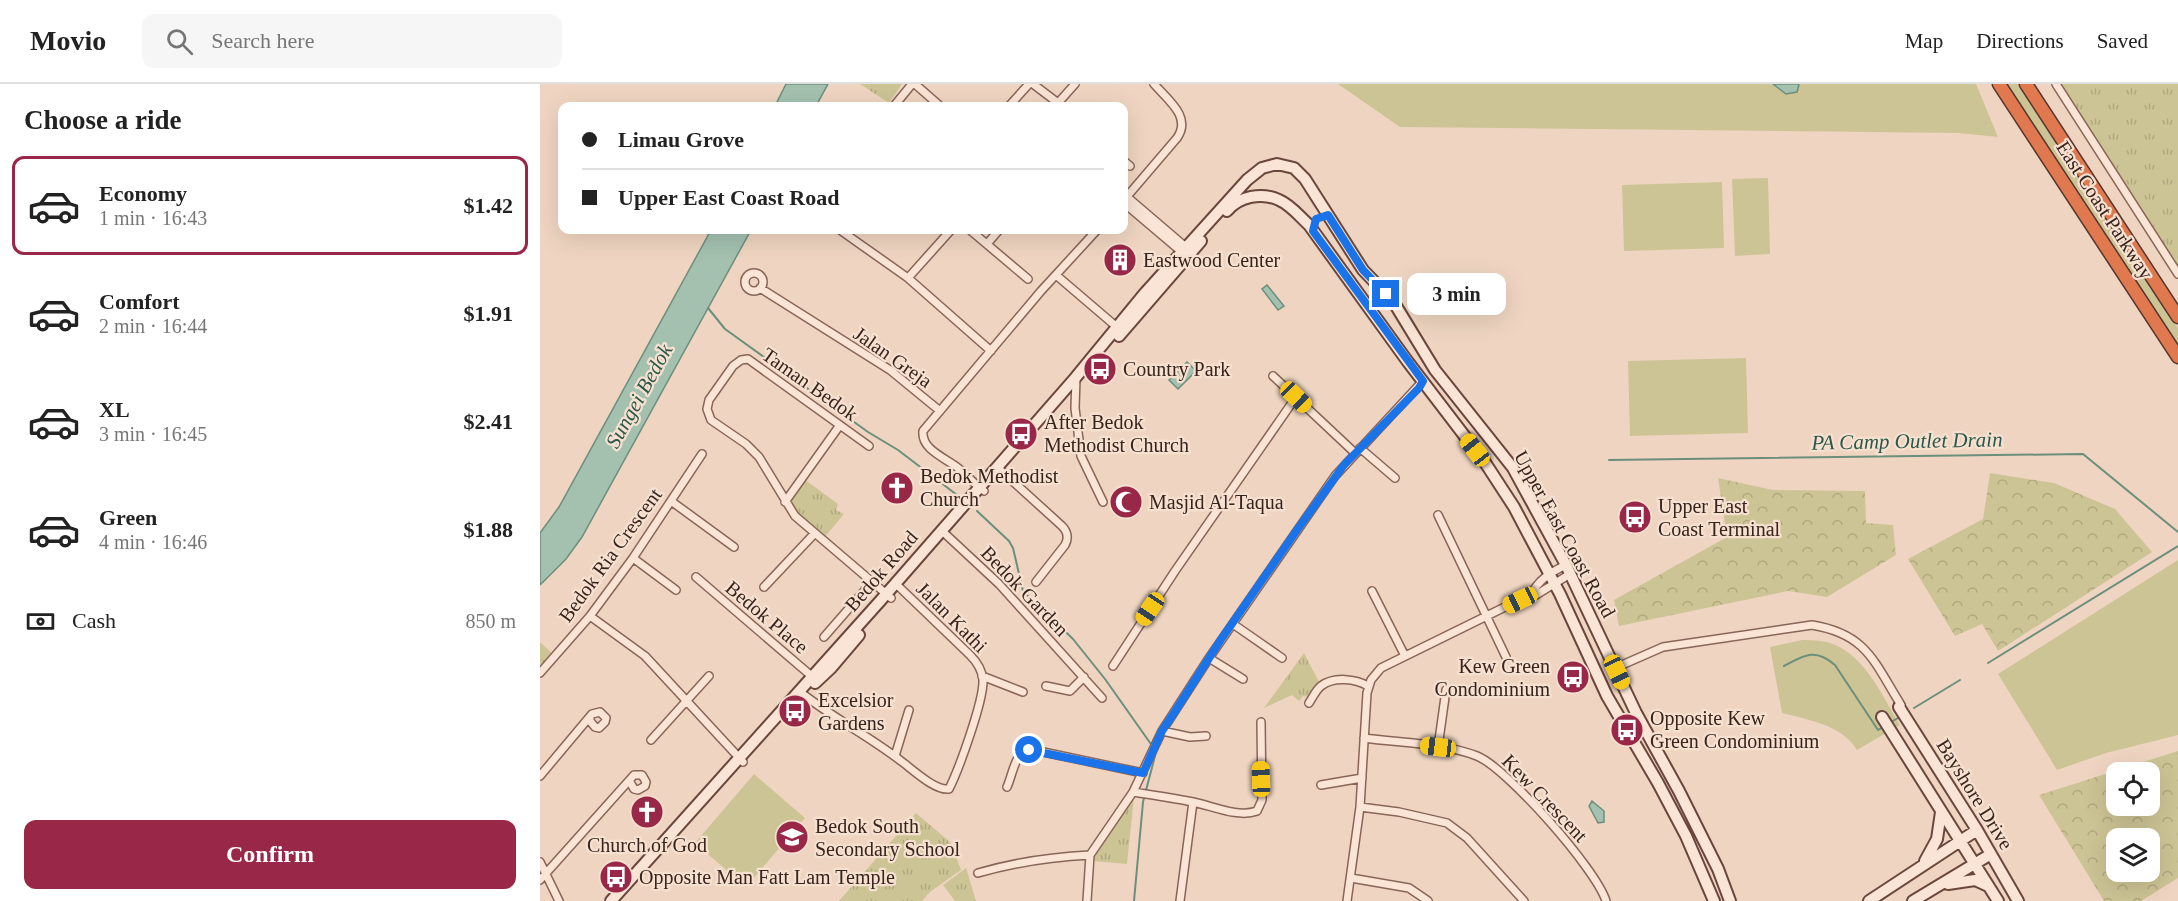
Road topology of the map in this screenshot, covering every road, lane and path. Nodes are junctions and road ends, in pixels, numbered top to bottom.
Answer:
1 (914, 84) edge
2 (1031, 84) edge
3 (1075, 84) edge
4 (1154, 84) edge
5 (1999, 84) edge
6 (2026, 84) edge
7 (2056, 84) edge
8 (898, 102) edge
9 (935, 102) edge
10 (1013, 102) edge
11 (1056, 102) edge
12 (1062, 102) edge
13 (1277, 164) joint
14 (1128, 195) edge
15 (1259, 196) joint
16 (1128, 203) edge
17 (1328, 215) junction
18 (1313, 231) junction
19 (846, 234) edge
20 (947, 234) edge
21 (975, 234) edge
22 (996, 234) edge
23 (1093, 234) edge
24 (987, 244) junction
25 (1187, 252) junction
26 (2178, 274) edge
27 (1056, 275) junction
28 (908, 278) junction
29 (1028, 279) dead end
30 (760, 288) dead end
31 (2178, 317) edge
32 (1120, 330) junction
33 (991, 351) junction
34 (2178, 357) edge
35 (1272, 376) dead end
36 (1423, 381) junction
37 (1076, 382) junction
38 (1296, 397) junction
39 (940, 411) junction
40 (840, 425) junction
41 (869, 447) dead end
42 (1357, 451) junction
43 (702, 454) dead end
44 (999, 469) junction
45 (1395, 478) dead end
46 (981, 489) junction
47 (670, 501) junction
48 (785, 502) junction
49 (1104, 502) dead end
50 (1438, 515) dead end
51 (943, 532) junction
52 (815, 533) junction
53 (734, 547) dead end
54 (633, 558) junction
55 (1568, 569) junction
56 (696, 577) dead end
57 (1552, 579) junction
58 (872, 582) junction
59 (1036, 582) dead end
60 (897, 585) junction
61 (764, 587) dead end
62 (676, 590) dead end
63 (1372, 591) dead end
64 (1531, 595) junction
65 (888, 596) junction
66 (590, 616) junction
67 (1486, 616) junction
68 (1233, 624) junction
69 (824, 637) dead end
70 (1405, 656) junction
71 (1506, 657) dead end
72 (1209, 658) junction
73 (1282, 658) dead end
74 (1113, 666) dead end
75 (1615, 668) junction
76 (540, 673) edge
77 (709, 676) dead end
78 (982, 676) junction
79 (1084, 677) junction
80 (814, 679) junction
81 (1243, 679) dead end
82 (1046, 686) dead end
83 (1368, 686) junction
84 (1446, 690) dead end
85 (1023, 692) dead end
86 (802, 693) junction
87 (1102, 698) dead end
88 (687, 701) junction
89 (1309, 703) dead end
90 (1900, 706) joint
91 (909, 710) dead end
92 (590, 717) dead end
93 (1882, 717) dead end
94 (1262, 723) dead end
95 (1162, 731) junction
96 (1206, 736) dead end
97 (1364, 738) junction
98 (651, 740) dead end
99 (1438, 747) junction
100 (895, 756) junction
101 (741, 760) junction
102 (1143, 773) junction
103 (540, 776) edge
104 (1362, 778) junction
105 (630, 782) dead end
106 (1321, 785) dead end
107 (1007, 787) dead end
108 (1133, 792) junction
109 (1193, 802) junction
110 (1360, 807) junction
111 (1941, 812) junction
112 (1977, 830) junction
113 (1961, 840) junction
114 (1991, 854) junction
115 (1090, 855) junction
116 (540, 862) edge
117 (1975, 865) junction
118 (1922, 866) junction
119 (978, 873) dead end
120 (542, 878) edge
121 (1351, 878) junction
122 (1989, 886) junction
123 (1932, 890) junction
124 (559, 901) edge
125 (614, 901) edge
126 (1087, 901) edge
127 (1180, 901) edge
128 (1347, 901) edge
129 (1428, 901) edge
130 (1524, 901) edge
131 (1606, 901) edge
132 (1714, 901) edge
133 (1730, 901) edge
134 (1869, 901) edge
135 (1913, 901) edge
136 (1998, 901) edge
137 (2018, 901) edge

1 - 8 street
1 - 9 street
2 - 10 street
2 - 11 street
3 - 12 street
4 - 14 street
5 - 34 highway, East Coast Parkway
6 - 31 highway, East Coast Parkway
7 - 26 street
13 - 17 main road, Upper East Coast Road
13 - 25 main road, Bedok Road
15 - 18 main road, Upper East Coast Road
15 - 25 main road, Bedok Road
16 - 25 street
17 - 18 main road
17 - 55 main road, Upper East Coast Road
18 - 36 main road, Upper East Coast Road
19 - 28 street
20 - 28 street
21 - 24 street
22 - 24 street
23 - 27 street
24 - 29 street
25 - 32 main road, Bedok Road
27 - 32 street
27 - 33 street
28 - 33 street
30 - 39 street, Jalan Greja
32 - 37 main road, Bedok Road
33 - 39 street
35 - 38 street
36 - 42 street
36 - 57 main road, Upper East Coast Road
37 - 44 main road, Bedok Road
37 - 49 street
38 - 42 street
38 - 74 street
39 - 46 street, Jalan Greja
40 - 41 street, Taman Bedok
40 - 48 street
40 - 48 street, Taman Bedok
42 - 45 street
42 - 68 street
43 - 47 street, Bedok Ria Crescent
44 - 46 main road, Bedok Road
44 - 59 street
46 - 51 main road, Bedok Road
47 - 53 street
47 - 54 street, Bedok Ria Crescent
48 - 52 street, Taman Bedok
50 - 67 street
51 - 60 main road, Bedok Road
51 - 79 street, Bedok Garden
52 - 58 street, Taman Bedok
52 - 61 street
54 - 62 street
54 - 66 street, Bedok Ria Crescent
55 - 57 street
55 - 57 street
55 - 75 main road, Upper East Coast Road
56 - 80 street, Bedok Place
57 - 64 street
57 - 64 street
57 - 132 main road, Upper East Coast Road
58 - 65 street, Taman Bedok
58 - 69 street
60 - 65 main road, Bedok Road
60 - 78 street, Jalan Kathi
63 - 70 street
64 - 67 street
65 - 80 main road, Bedok Road
66 - 76 street, Bedok Ria Crescent
66 - 88 street
67 - 70 street
67 - 71 street
68 - 72 street
68 - 73 street
70 - 83 street
72 - 81 street
72 - 95 street
75 - 90 street
75 - 133 main road, Upper East Coast Road
77 - 88 street
78 - 85 street, Jalan Kathi
78 - 100 street, Jalan Kathi
79 - 82 street
79 - 87 street, Bedok Garden
80 - 86 main road, Bedok Road
83 - 89 street
83 - 97 street
84 - 99 street
86 - 100 street
86 - 101 main road, Bedok Road
88 - 98 street
88 - 101 street
90 - 112 main road, Bayshore Drive
91 - 100 street
92 - 103 street
93 - 111 main road, Bayshore Drive
94 - 109 street
95 - 96 street
95 - 102 street
97 - 99 street, Kew Crescent
97 - 104 street
99 - 131 street, Kew Crescent
101 - 125 main road, Bedok Road
102 - 107 street
102 - 108 street
104 - 106 street
104 - 110 street
105 - 120 street
108 - 109 street
108 - 115 street
109 - 127 street
110 - 121 street
110 - 130 street
111 - 113 main road, Bayshore Drive
111 - 118 main road
112 - 113 main road
112 - 114 main road, Bayshore Drive
113 - 117 main road, Bayshore Drive
113 - 118 main road
114 - 117 main road
114 - 137 main road, Bayshore Drive
115 - 119 street
115 - 126 street
116 - 120 street
117 - 122 main road, Bayshore Drive
117 - 123 main road
118 - 134 main road
120 - 124 street
121 - 128 street
121 - 129 street
122 - 123 main road
122 - 136 main road, Bayshore Drive
123 - 135 main road

